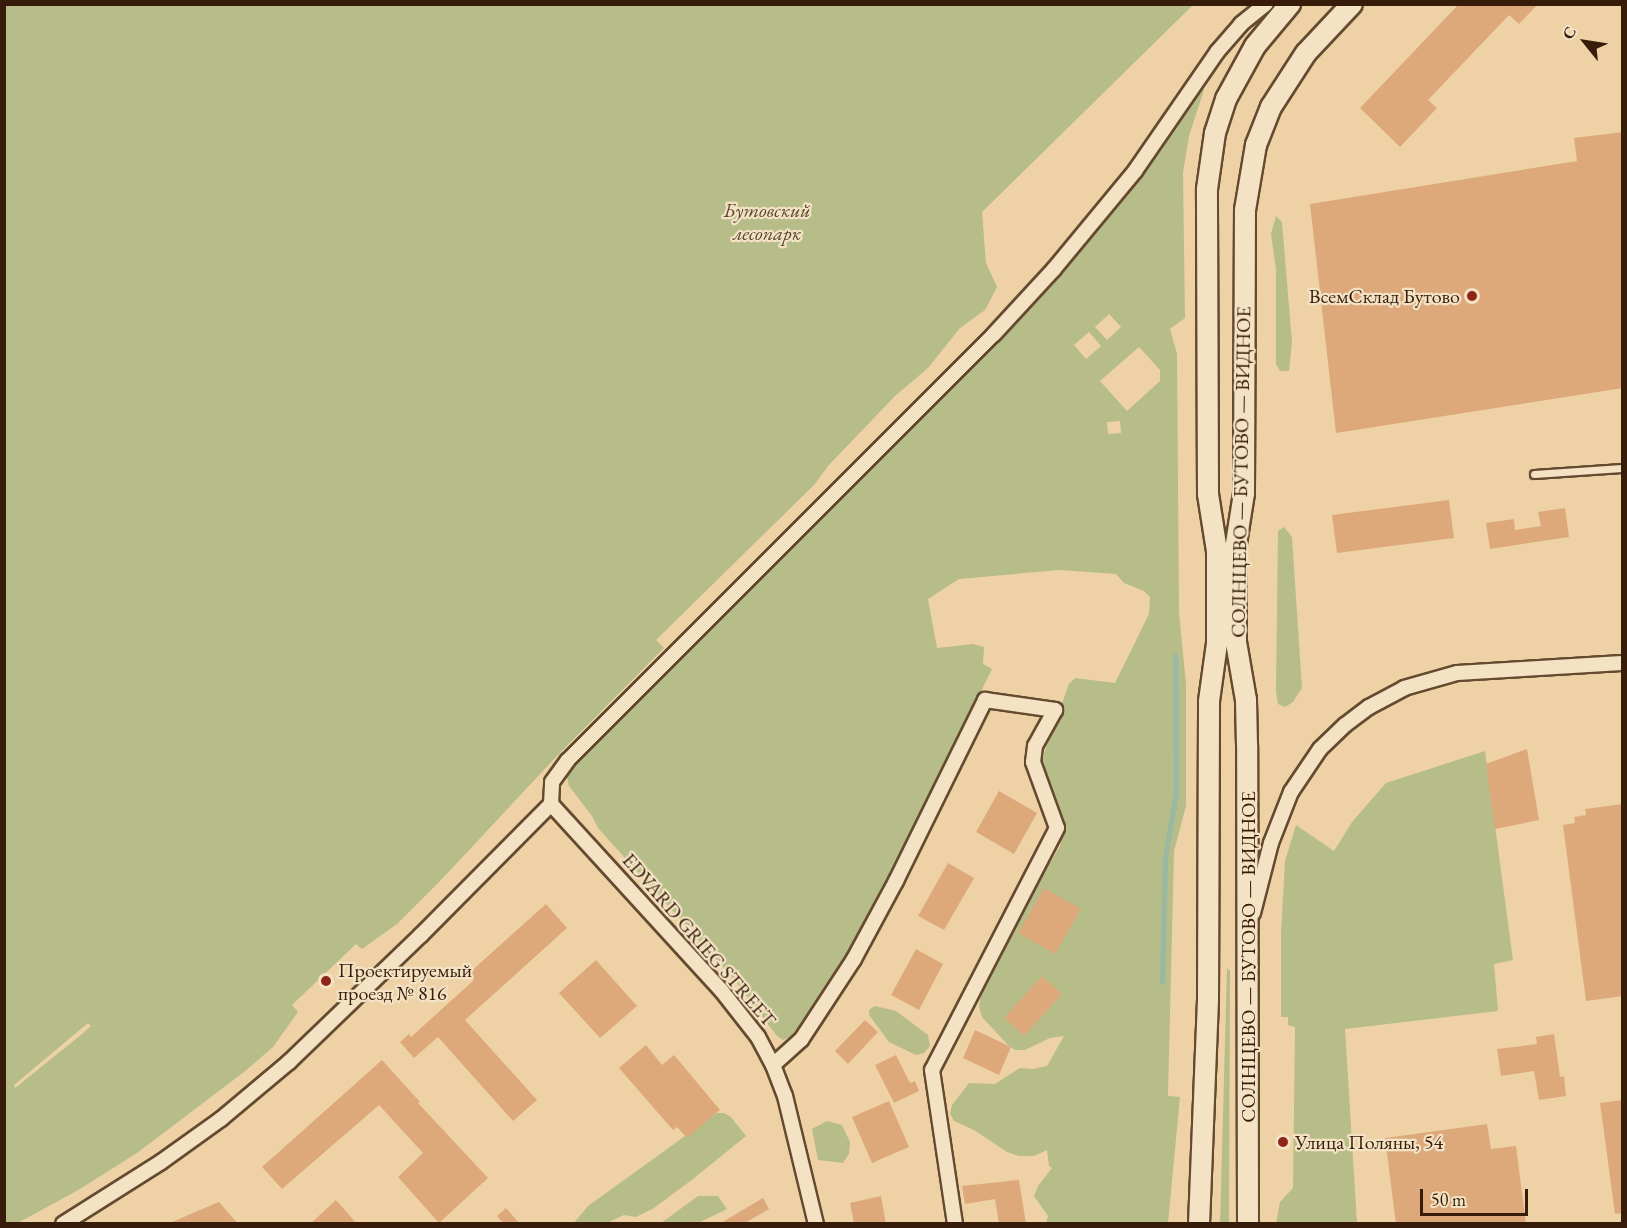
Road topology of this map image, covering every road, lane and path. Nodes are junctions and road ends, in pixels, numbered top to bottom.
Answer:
1 (1266, 4) edge
2 (1290, 4) edge
3 (1352, 4) edge
4 (1623, 468) edge
5 (1533, 474) dead end
6 (1623, 663) edge
7 (551, 804) junction
8 (1249, 929) junction
9 (773, 1065) junction
10 (63, 1224) edge
11 (816, 1224) edge
12 (956, 1224) edge
13 (1199, 1224) edge
14 (1248, 1224) edge

1 - 7 street
2 - 13 main road, СОЛНЦЕВО — БУТОВО — ВИДНОЕ
3 - 8 main road, СОЛНЦЕВО — БУТОВО — ВИДНОЕ
4 - 5 lane
6 - 8 street
7 - 9 street, EDVARD GRIEG STREET
7 - 10 street
8 - 14 main road, СОЛНЦЕВО — БУТОВО — ВИДНОЕ
9 - 11 street, EDVARD GRIEG STREET
9 - 12 street

